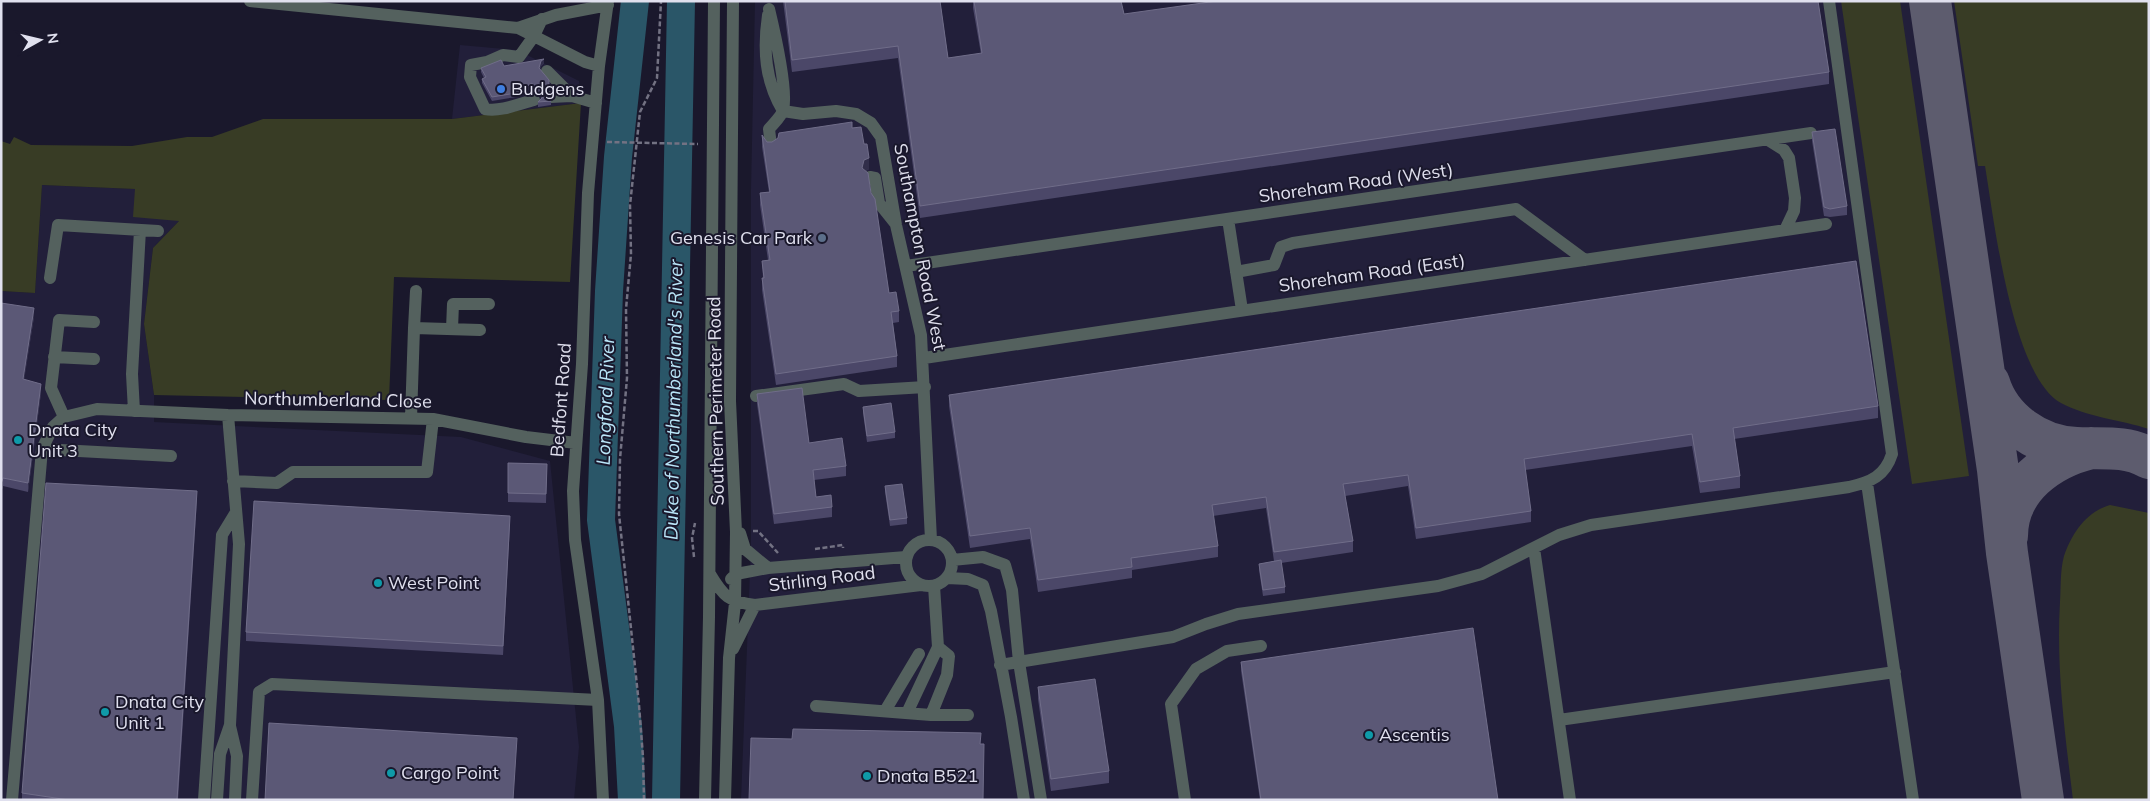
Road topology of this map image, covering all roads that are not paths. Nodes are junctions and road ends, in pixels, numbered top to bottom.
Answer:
1 (250, 1) edge
2 (714, 1) edge
3 (733, 1) edge
4 (1829, 1) edge
5 (608, 3) edge
6 (770, 5) edge
7 (542, 19) junction
8 (518, 28) junction
9 (534, 36) junction
10 (599, 66) junction
11 (572, 96) junction
12 (534, 100) dead end
13 (596, 103) junction
14 (783, 111) junction
15 (1811, 133) edge
16 (1768, 140) junction
17 (771, 146) edge
18 (870, 177) edge
19 (1228, 219) junction
20 (1826, 224) dead end
21 (896, 225) junction
22 (140, 230) junction
23 (1785, 230) junction
24 (158, 231) dead end
25 (1584, 260) junction
26 (906, 266) junction
27 (1236, 272) junction
28 (50, 278) dead end
29 (416, 292) dead end
30 (489, 304) dead end
31 (1242, 310) junction
32 (94, 322) dead end
33 (414, 328) junction
34 (452, 329) junction
35 (480, 330) dead end
36 (54, 357) junction
37 (924, 358) junction
38 (94, 359) dead end
39 (925, 387) junction
40 (756, 396) edge
41 (134, 411) junction
42 (228, 415) junction
43 (64, 417) junction
44 (411, 418) junction
45 (433, 419) junction
46 (576, 443) junction
47 (42, 450) junction
48 (171, 456) dead end
49 (233, 481) junction
50 (1867, 483) junction
51 (236, 512) junction
52 (738, 528) junction
53 (931, 540) junction
54 (1534, 548) junction
55 (906, 557) junction
56 (952, 560) junction
57 (768, 568) junction
58 (708, 572) junction
59 (736, 574) junction
60 (947, 578) junction
61 (928, 586) junction
62 (720, 591) junction
63 (735, 603) junction
64 (710, 606) junction
65 (755, 606) junction
66 (1260, 646) dead end
67 (938, 647) junction
68 (919, 654) dead end
69 (729, 658) junction
70 (1019, 662) junction
71 (1000, 665) junction
72 (1895, 672) junction
73 (1025, 699) junction
74 (598, 700) junction
75 (816, 706) dead end
76 (885, 711) junction
77 (907, 713) junction
78 (931, 715) junction
79 (968, 715) dead end
80 (1011, 717) junction
81 (1559, 720) junction
82 (230, 725) junction
83 (12, 800) edge
84 (204, 800) edge
85 (217, 800) edge
86 (235, 800) edge
87 (252, 800) edge
88 (603, 800) edge
89 (705, 800) edge
90 (725, 800) edge
91 (1024, 800) edge
92 (1041, 800) edge
93 (1185, 800) edge
94 (1570, 800) edge
95 (1913, 800) edge

1 - 8 street
2 - 58 street, Southern Perimeter Road
3 - 52 street, Southern Perimeter Road
4 - 50 street
5 - 7 street
5 - 10 street, Bedfont Road
6 - 14 street
7 - 8 street
7 - 9 street
8 - 9 street
9 - 10 street
9 - 12 street
10 - 13 street, Bedfont Road
11 - 11 street
11 - 13 street
13 - 46 street, Bedfont Road
14 - 17 street
14 - 21 street, Southampton Road West
15 - 16 street, Shoreham Road (West)
16 - 19 street, Shoreham Road (West)
16 - 23 street
18 - 21 street
19 - 26 street, Shoreham Road (West)
19 - 27 street
20 - 23 street, Shoreham Road (East)
21 - 26 street, Southampton Road West
22 - 24 street
22 - 28 street
22 - 41 street
23 - 25 street, Shoreham Road (East)
25 - 27 street
25 - 31 street, Shoreham Road (East)
26 - 37 street, Southampton Road West
27 - 31 street
29 - 33 street
30 - 34 street
31 - 37 street, Shoreham Road (East)
32 - 36 street
33 - 34 street
33 - 44 street
34 - 35 street
36 - 38 street
36 - 43 street
37 - 39 street, Southampton Road West
39 - 40 street
39 - 53 street, Southampton Road West
41 - 42 street, Northumberland Close
41 - 43 street, Northumberland Close
42 - 44 street, Northumberland Close
42 - 49 street
43 - 47 street
44 - 45 street, Northumberland Close
45 - 46 street, Northumberland Close
45 - 49 street
46 - 74 street, Bedfont Road
47 - 48 street
47 - 83 street
49 - 51 street
50 - 54 street
50 - 72 street
51 - 82 street
51 - 84 street
52 - 57 street, Stirling Road
52 - 59 street, Southern Perimeter Road
53 - 55 street
53 - 56 street
54 - 70 street
54 - 81 street
55 - 57 street, Stirling Road
55 - 61 street
56 - 60 street
56 - 70 street
57 - 59 street
58 - 62 street
58 - 64 street, Southern Perimeter Road
59 - 62 street
59 - 63 street, Southern Perimeter Road
60 - 61 street
60 - 71 street
61 - 65 street, Stirling Road
61 - 67 street
62 - 63 street
62 - 64 street
63 - 65 street
63 - 69 street, Southern Perimeter Road
64 - 89 street, Southern Perimeter Road
65 - 69 street, Stirling Road
66 - 93 street
67 - 77 street
67 - 78 street
68 - 76 street
69 - 90 street, Southern Perimeter Road
70 - 71 street
70 - 73 street
71 - 80 street
72 - 81 street
72 - 95 street
73 - 80 street
73 - 92 street
74 - 87 street
74 - 88 street, Bedfont Road
75 - 76 street
76 - 77 street
77 - 78 street
78 - 79 street
80 - 91 street
81 - 94 street
82 - 85 street
82 - 86 street

